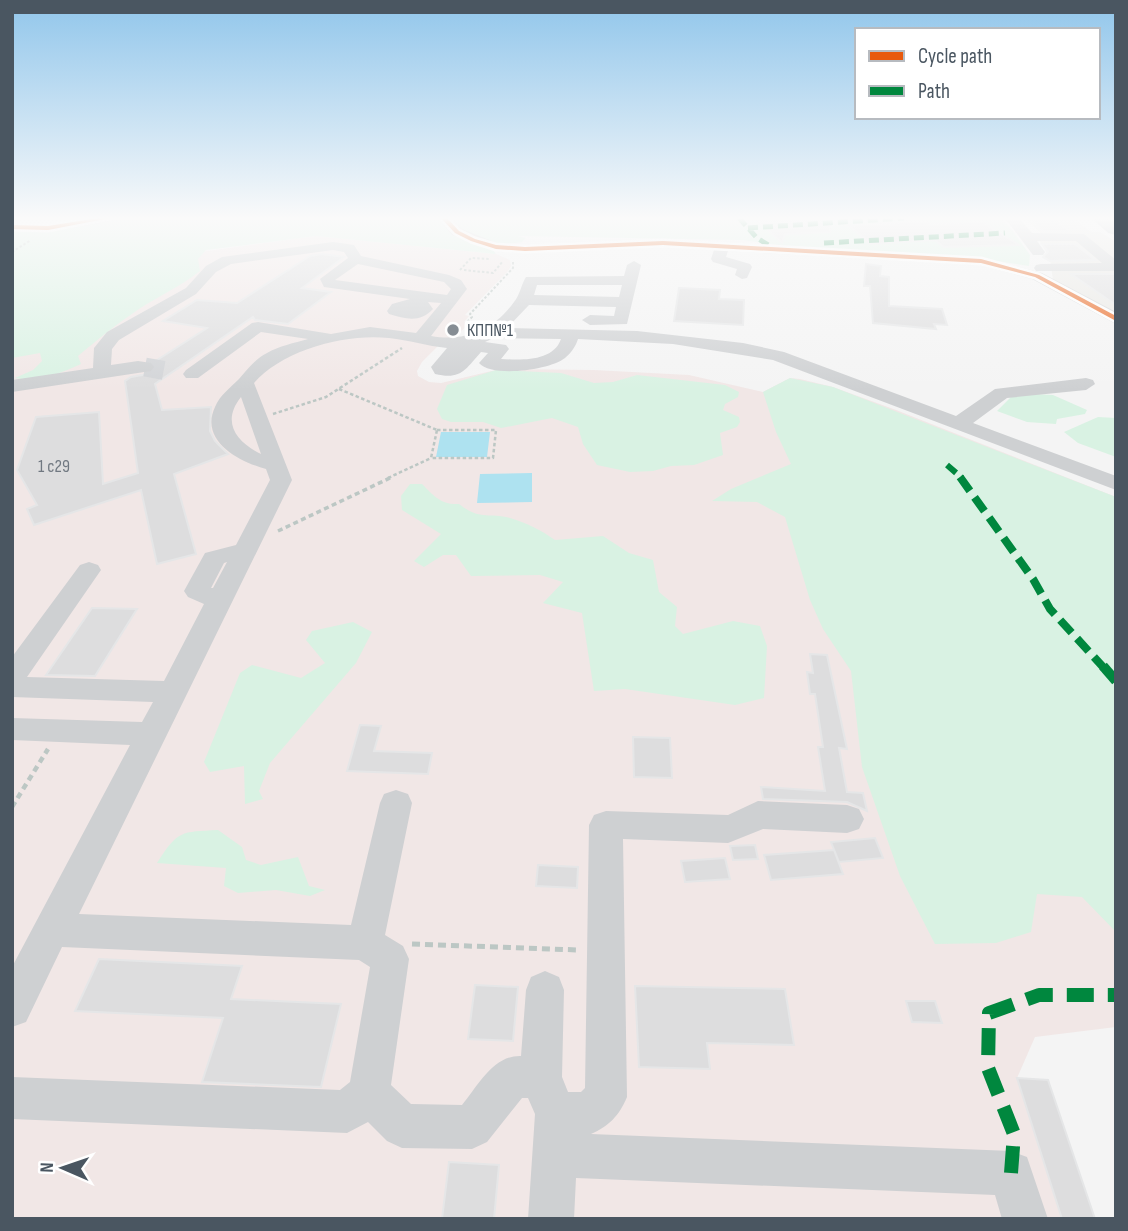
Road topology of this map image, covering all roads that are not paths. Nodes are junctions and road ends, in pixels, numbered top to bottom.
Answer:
1 (205, 275) edge
2 (332, 275) edge
3 (432, 275) edge
4 (520, 275) edge
5 (527, 275) edge
6 (629, 275) edge
7 (1045, 275) edge
8 (1076, 281) dead end
9 (512, 287) dead end
10 (452, 300) junction
11 (526, 300) junction
12 (625, 302) junction
13 (1098, 306) edge
14 (487, 315) dead end
15 (508, 318) junction
16 (1116, 320) edge
17 (421, 325) junction
18 (494, 333) junction
19 (571, 334) junction
20 (338, 339) junction
21 (466, 344) junction
22 (145, 368) tunnel mouth
23 (102, 372) junction
24 (172, 372) tunnel mouth
25 (237, 373) junction
26 (770, 373) dead end
27 (191, 374) junction
28 (827, 374) junction
29 (1086, 384) dead end
30 (12, 386) edge
31 (958, 424) junction
32 (273, 464) junction
33 (1116, 484) edge
34 (89, 570) dead end
35 (12, 678) edge
36 (12, 687) edge
37 (174, 692) junction
38 (12, 729) edge
39 (153, 734) junction
40 (396, 803) dead end
41 (847, 819) dead end
42 (52, 930) junction
43 (365, 943) junction
44 (545, 990) dead end
45 (12, 1008) edge
46 (369, 1093) junction
47 (12, 1098) edge
48 (550, 1116) junction
49 (551, 1219) edge
50 (1025, 1219) edge

1 - 23 street
2 - 10 street
3 - 10 street
4 - 9 street
5 - 11 street
6 - 12 street
7 - 13 street
8 - 13 street
10 - 17 street
11 - 12 street
11 - 15 street
12 - 15 street
13 - 16 street
14 - 15 street
15 - 18 street
17 - 20 street
17 - 21 street
18 - 19 street
18 - 21 street
19 - 21 street
19 - 28 street
20 - 25 street
20 - 27 street
22 - 23 street
23 - 30 street
24 - 27 street
25 - 27 street
25 - 32 street
25 - 32 street
26 - 28 street
28 - 31 street
29 - 31 street
31 - 33 street
32 - 37 street
34 - 35 street
36 - 37 street
37 - 39 street
38 - 39 street
39 - 42 street
40 - 43 street
41 - 48 street
42 - 43 street
42 - 45 street
43 - 46 street
44 - 48 street
46 - 47 street
46 - 48 street
48 - 49 street
48 - 50 street

